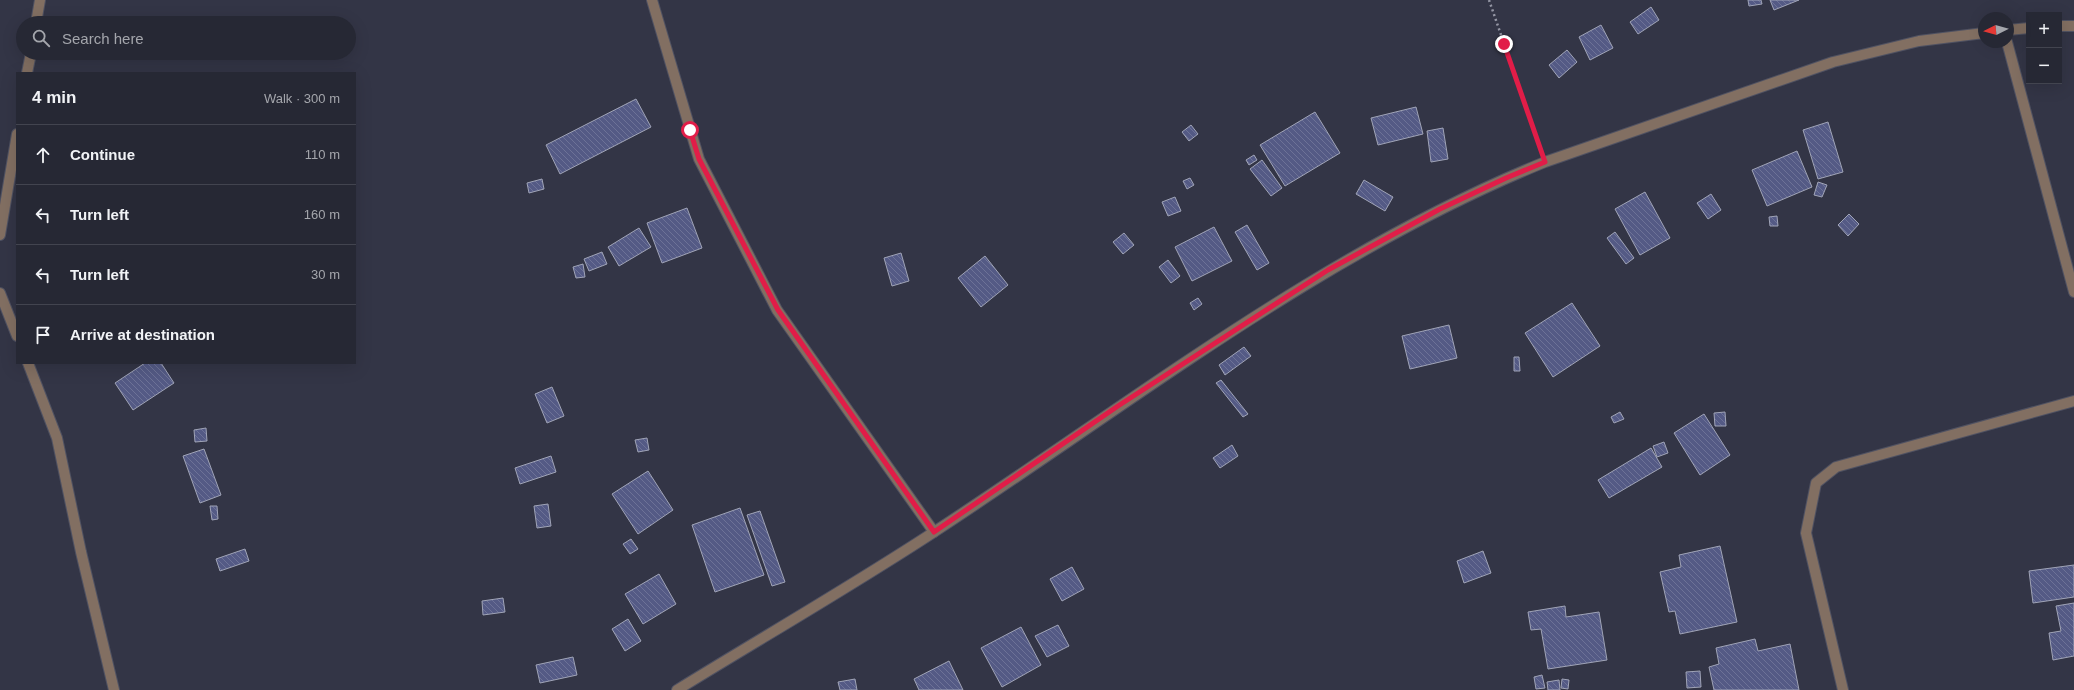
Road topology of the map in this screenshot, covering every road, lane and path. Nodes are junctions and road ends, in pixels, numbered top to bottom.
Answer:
1 (40, 0) edge
2 (652, 0) edge
3 (1489, 0) edge
4 (37, 16) edge
5 (2062, 26) edge
6 (2074, 26) edge
7 (2026, 28) edge
8 (2014, 29) edge
9 (1978, 34) edge
10 (2009, 48) edge
11 (30, 60) edge
12 (27, 72) edge
13 (16, 140) edge
14 (1545, 162) junction
15 (0, 235) edge
16 (2074, 292) edge
17 (0, 293) edge
18 (16, 333) edge
19 (28, 364) edge
20 (2074, 401) edge
21 (934, 532) junction
22 (114, 690) edge
23 (677, 690) edge
24 (1843, 690) edge

1 - 4 street
2 - 21 street
3 - 14 path
5 - 6 street
7 - 8 street
9 - 14 street
10 - 16 street
11 - 12 street
13 - 15 street
14 - 21 street
17 - 18 street
19 - 22 street
20 - 24 street
21 - 23 street

